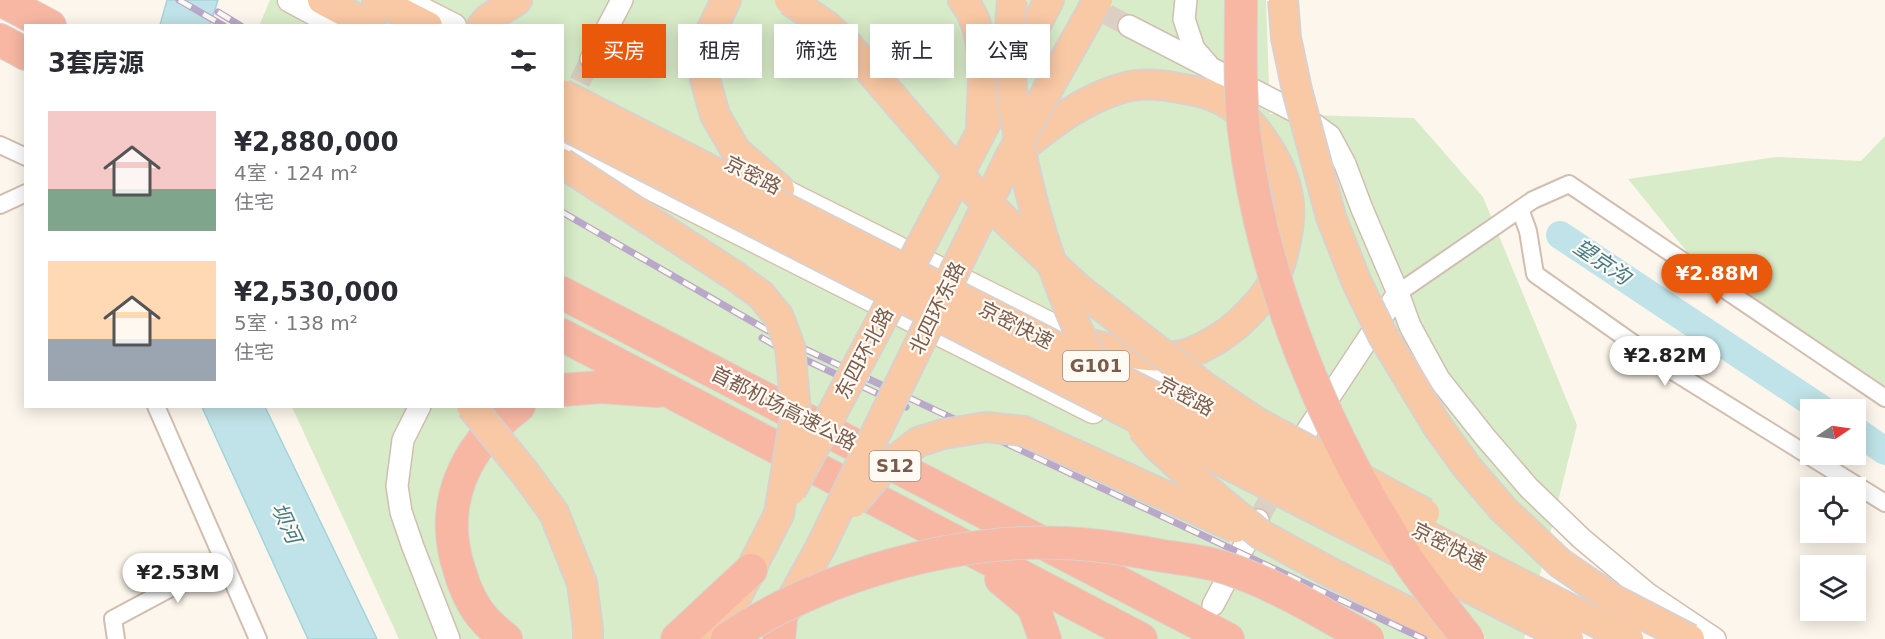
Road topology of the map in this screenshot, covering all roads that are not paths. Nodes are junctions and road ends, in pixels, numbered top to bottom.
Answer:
1 (2, 0) edge
2 (290, 0) edge
3 (322, 0) edge
4 (377, 0) edge
5 (404, 0) edge
6 (517, 0) edge
7 (622, 0) edge
8 (726, 0) edge
9 (789, 0) edge
10 (963, 0) edge
11 (1012, 0) edge
12 (1049, 0) edge
13 (1098, 0) edge
14 (1241, 0) edge
15 (1283, 0) edge
16 (1185, 10) edge
17 (46, 24) edge
18 (334, 24) edge
19 (367, 24) edge
20 (424, 24) edge
21 (450, 24) edge
22 (485, 24) edge
23 (609, 24) edge
24 (0, 40) edge
25 (24, 53) edge
26 (1210, 68) junction
27 (564, 81) edge
28 (564, 95) edge
29 (564, 125) edge
30 (981, 132) junction
31 (564, 143) edge
32 (0, 145) edge
33 (24, 156) edge
34 (1010, 157) junction
35 (564, 164) edge
36 (780, 189) junction
37 (24, 194) edge
38 (0, 205) edge
39 (1520, 209) junction
40 (1398, 293) junction
41 (564, 295) edge
42 (564, 336) edge
43 (1087, 344) junction
44 (564, 390) edge
45 (669, 391) junction
46 (1885, 398) edge
47 (157, 408) edge
48 (419, 408) edge
49 (473, 408) edge
50 (516, 408) edge
51 (1301, 440) dead end
52 (1885, 503) edge
53 (779, 514) junction
54 (1258, 520) tunnel mouth
55 (964, 547) junction
56 (820, 548) junction
57 (223, 560) junction
58 (750, 570) junction
59 (1326, 570) junction
60 (1553, 600) junction
61 (1213, 606) dead end
62 (777, 632) edge
63 (1458, 636) edge
64 (116, 639) edge
65 (258, 639) edge
66 (449, 639) edge
67 (506, 639) edge
68 (588, 639) edge
69 (677, 639) edge
70 (715, 639) edge
71 (727, 639) edge
72 (1045, 639) edge
73 (1141, 639) edge
74 (1228, 639) edge
75 (1368, 639) edge
76 (1542, 639) edge
77 (1569, 639) edge
78 (1629, 639) edge
79 (1645, 639) edge
80 (1690, 639) edge
81 (1715, 639) edge

1 - 17 highway
2 - 18 main road
3 - 19 highway
4 - 20 highway
5 - 21 main road
6 - 22 highway
7 - 23 street
8 - 36 highway
9 - 60 highway, bridge
10 - 30 highway
11 - 59 highway, bridge
12 - 30 highway, bridge
13 - 34 highway, 北四环东路, bridge
14 - 63 highway, bridge
15 - 80 highway, bridge
16 - 26 street
16 - 26 street
24 - 25 highway
26 - 40 street
27 - 36 main road, 京密路 / G101
28 - 60 highway, 京密快速 / G101, bridge
29 - 77 highway, 京密快速 / G101, bridge
30 - 53 highway, 东四环北路, bridge
31 - 76 main road, G101
32 - 33 street
34 - 43 highway, bridge
34 - 56 highway, 北四环东路, bridge
35 - 53 highway, bridge
36 - 43 main road, 京密路 / G101
37 - 38 street
39 - 40 street
39 - 46 street
39 - 52 street
40 - 51 street
40 - 81 street
41 - 74 highway, 首都机场高速公路 / S12
42 - 45 highway, 首都机场高速公路 / S12
43 - 79 main road, 京密路 / G101
44 - 45 highway
45 - 55 highway, 首都机场高速公路 / S12
47 - 57 street
48 - 66 street
49 - 68 highway, bridge
50 - 67 highway
53 - 58 highway, 东四环北路
54 - 61 street
55 - 72 highway
55 - 73 highway, 首都机场高速公路 / S12
56 - 59 highway, bridge
56 - 62 highway, 北四环东路, bridge
57 - 64 street
57 - 65 street
58 - 69 highway
58 - 70 highway, 东四环北路
59 - 63 highway
60 - 78 highway, 京密快速 / G101, bridge
71 - 75 highway, bridge

